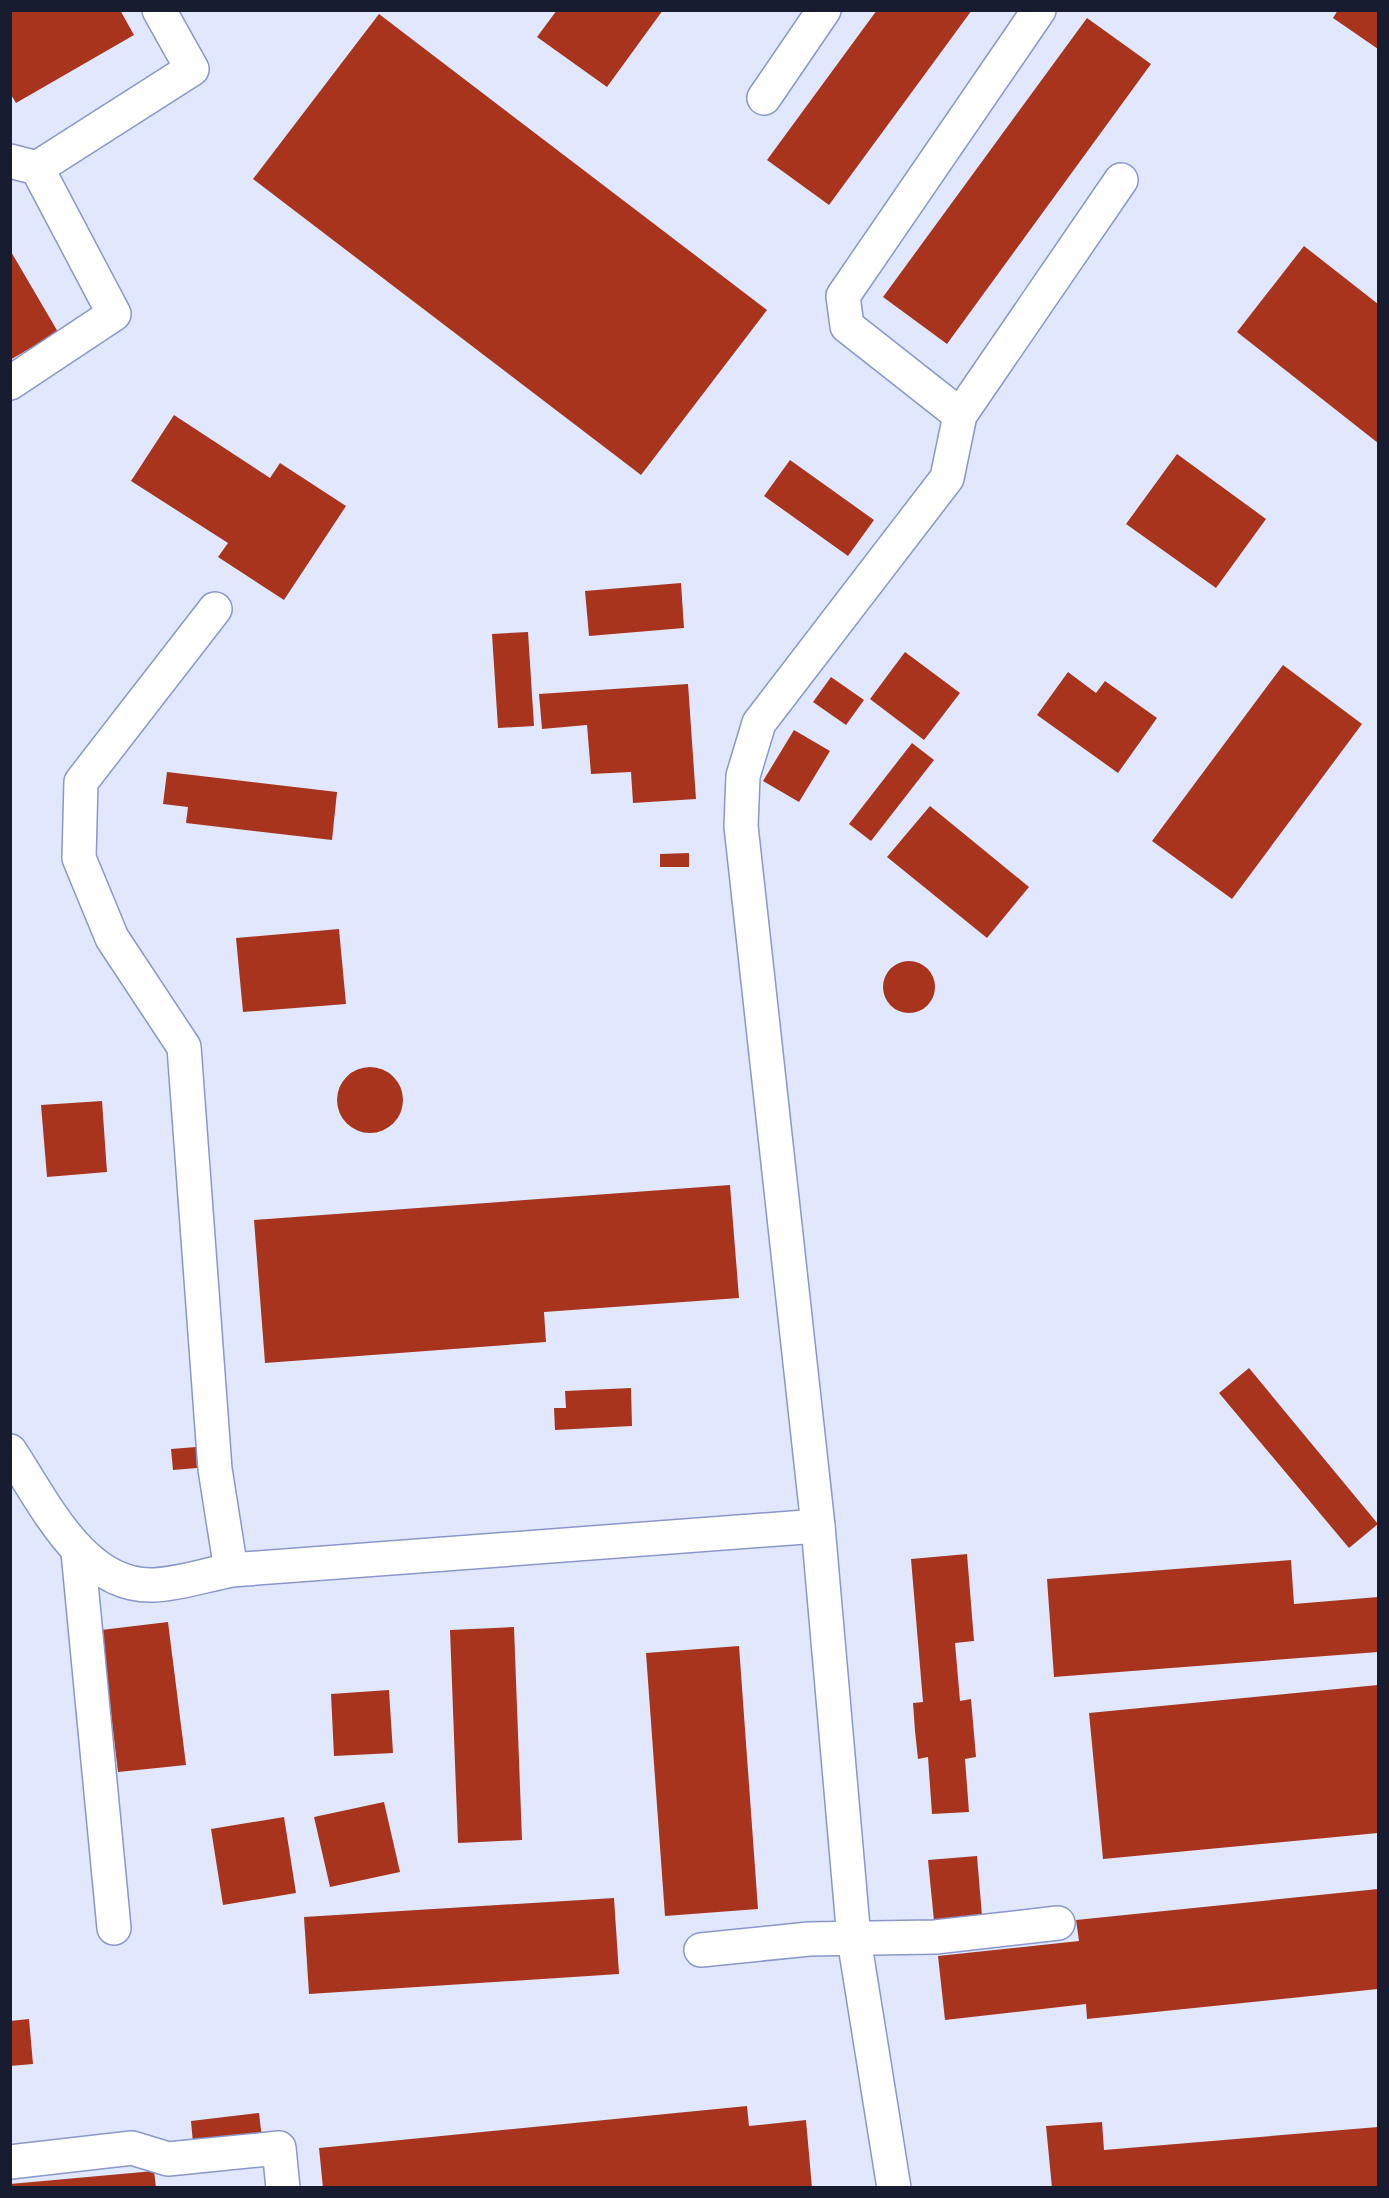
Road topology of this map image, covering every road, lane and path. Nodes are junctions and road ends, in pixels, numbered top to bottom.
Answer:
1 (159, 10) edge
2 (824, 10) edge
3 (1039, 10) edge
4 (764, 98) dead end
5 (24, 165) edge
6 (1120, 180) dead end
7 (10, 383) edge
8 (960, 415) junction
9 (216, 609) dead end
10 (10, 1451) edge
11 (818, 1526) junction
12 (78, 1552) junction
13 (231, 1570) junction
14 (1058, 1923) dead end
15 (114, 1928) dead end
16 (854, 1939) junction
17 (701, 1950) dead end
18 (10, 2162) edge
19 (283, 2187) edge
20 (894, 2187) edge

1 - 5 lane
2 - 4 lane
3 - 8 lane
5 - 7 lane
6 - 8 lane
8 - 11 lane
9 - 13 lane
10 - 12 lane
11 - 13 lane
11 - 16 lane
12 - 13 lane
12 - 15 lane
14 - 16 lane
16 - 17 lane
16 - 20 lane
18 - 19 lane

